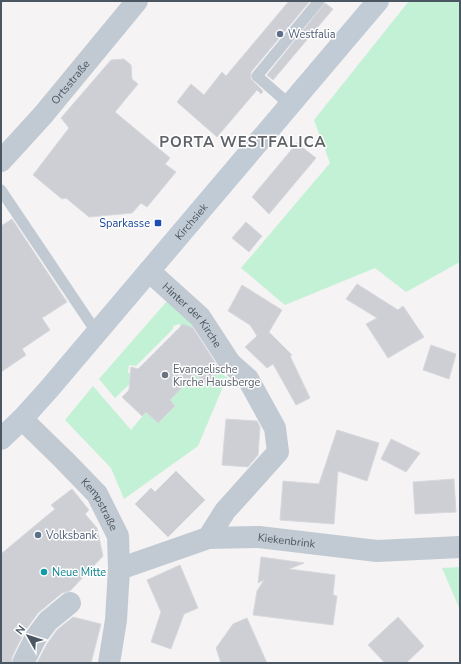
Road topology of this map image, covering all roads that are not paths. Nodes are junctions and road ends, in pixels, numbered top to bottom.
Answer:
1 (137, 1) edge
2 (320, 1) edge
3 (371, 6) edge
4 (290, 105) junction
5 (1, 161) edge
6 (1, 190) edge
7 (149, 271) junction
8 (97, 333) junction
9 (22, 419) junction
10 (1, 439) edge
11 (208, 538) junction
12 (460, 547) edge
13 (119, 569) junction
14 (70, 603) dead end
15 (23, 663) edge
16 (109, 663) edge

1 - 5 street, Ortsstraße
2 - 4 lane
3 - 4 main road, Kirchsiek
4 - 7 main road, Kirchsiek
6 - 8 lane
7 - 8 main road, Kirchsiek
7 - 11 street, Hinter der Kirche
8 - 9 main road, Kirchsiek
9 - 10 main road, Kirchsiek
9 - 13 street, Kempstraße
11 - 12 street, Kiekenbrink
11 - 13 street, Kiekenbrink
13 - 16 street, Kempstraße
14 - 15 street

